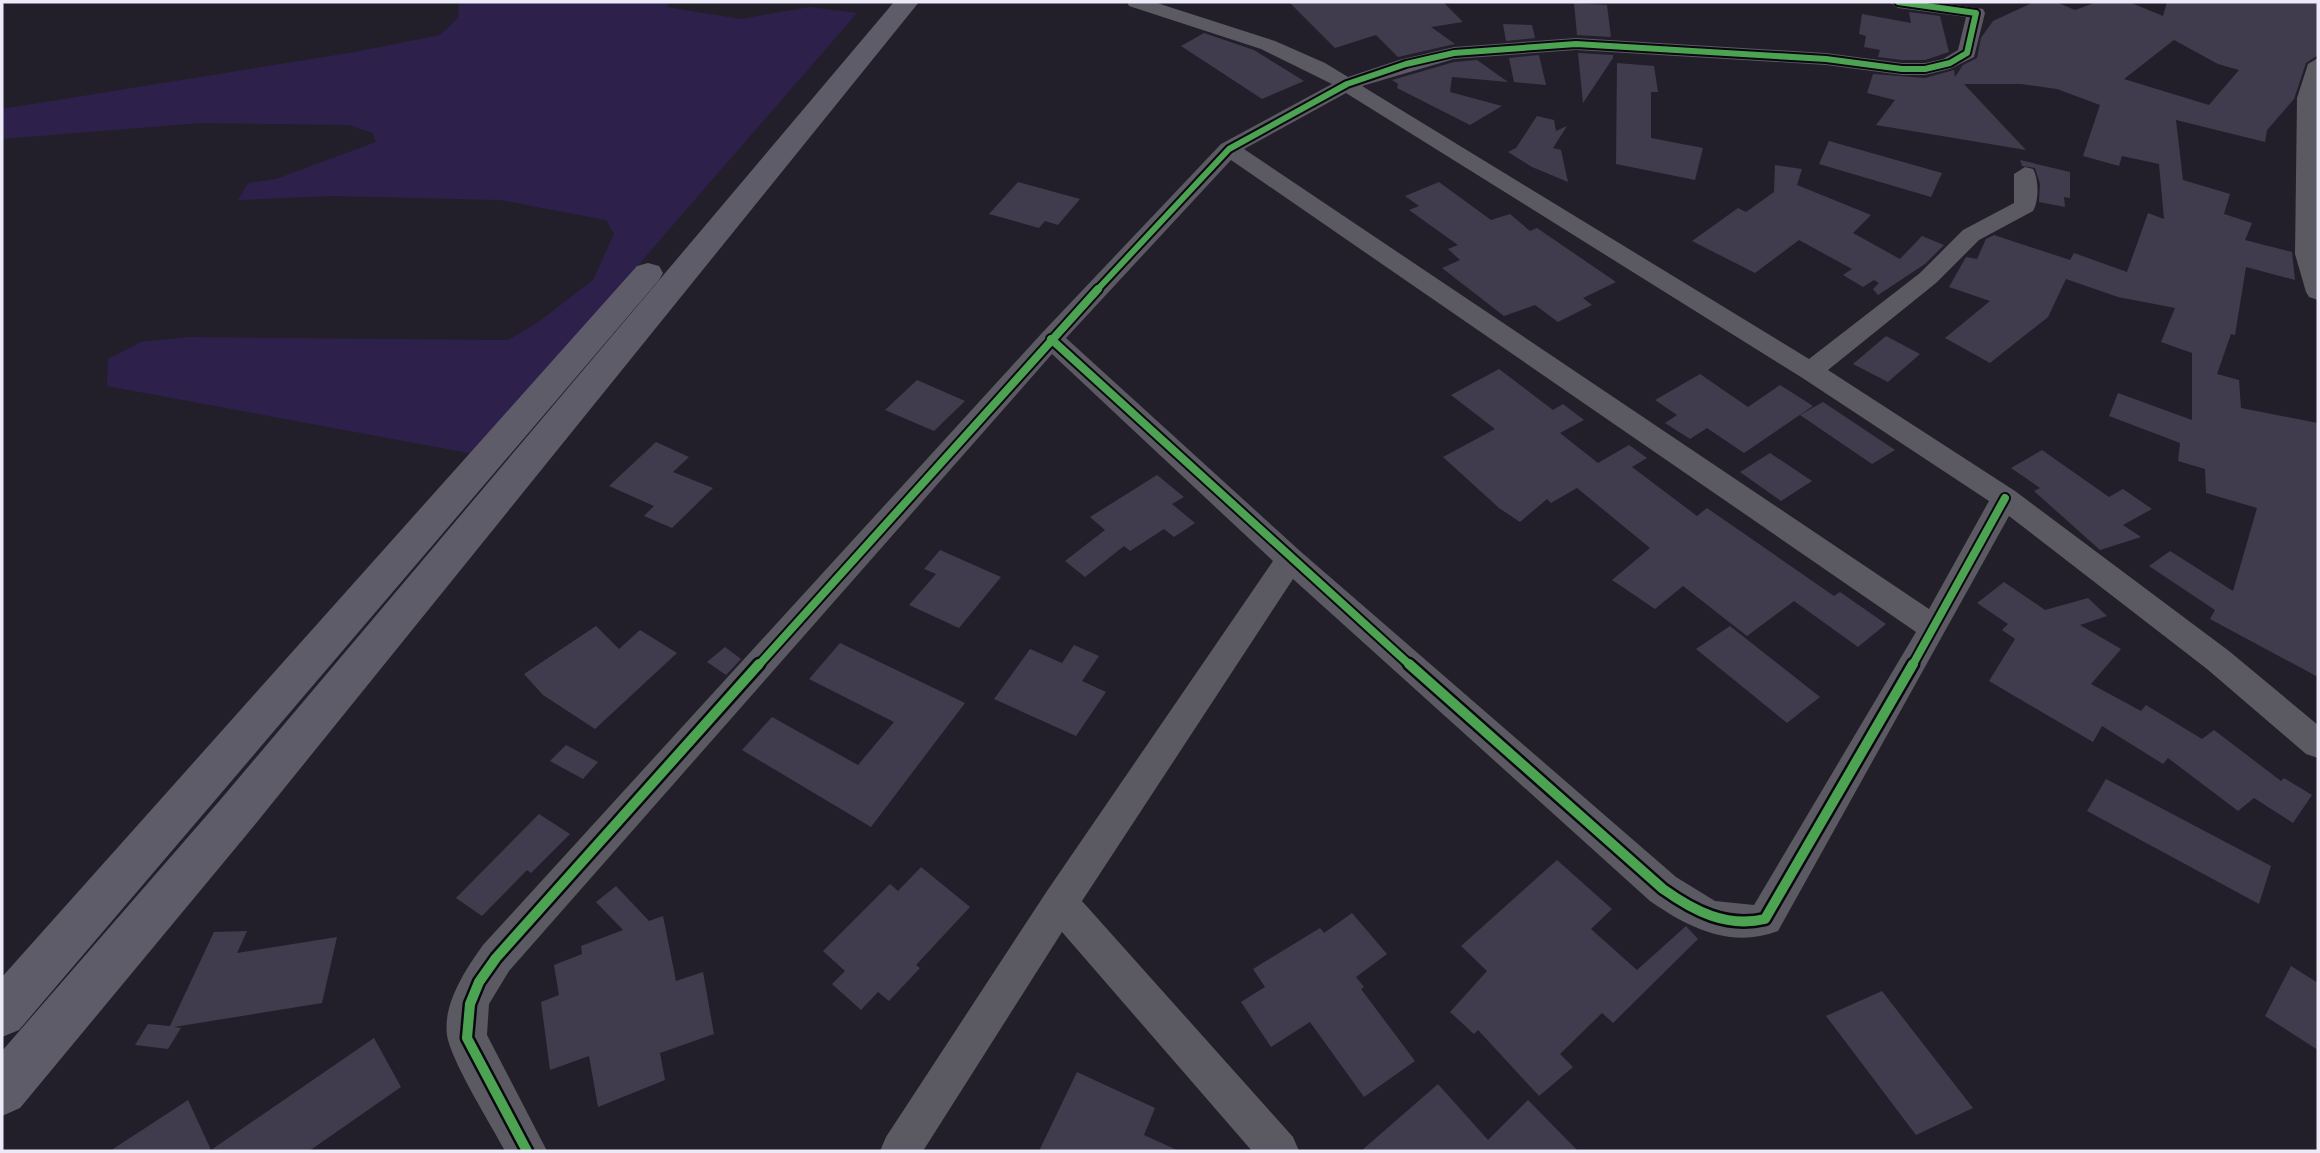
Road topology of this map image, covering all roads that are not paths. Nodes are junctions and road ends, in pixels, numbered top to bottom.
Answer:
1 (883, 2) edge
2 (907, 2) edge
3 (1898, 2) edge
4 (1147, 3) edge
5 (2318, 64) edge
6 (1347, 84) junction
7 (1229, 149) junction
8 (2025, 174) dead end
9 (2313, 222) edge
10 (2318, 292) edge
11 (1051, 339) junction
12 (1810, 371) junction
13 (2005, 498) junction
14 (1290, 558) junction
15 (1934, 628) junction
16 (2318, 744) edge
17 (1059, 902) junction
18 (2, 1013) edge
19 (2, 1090) edge
20 (527, 1151) edge
21 (900, 1151) edge
22 (1279, 1151) edge

1 - 18 main road
2 - 19 main road
3 - 6 street
4 - 6 street
5 - 9 street
6 - 7 street
6 - 12 street
7 - 11 street
7 - 15 street
8 - 12 street
9 - 10 street
11 - 14 street
11 - 20 street
12 - 13 street
13 - 15 street
13 - 16 street
14 - 15 street
14 - 17 street
17 - 21 street
17 - 22 street

